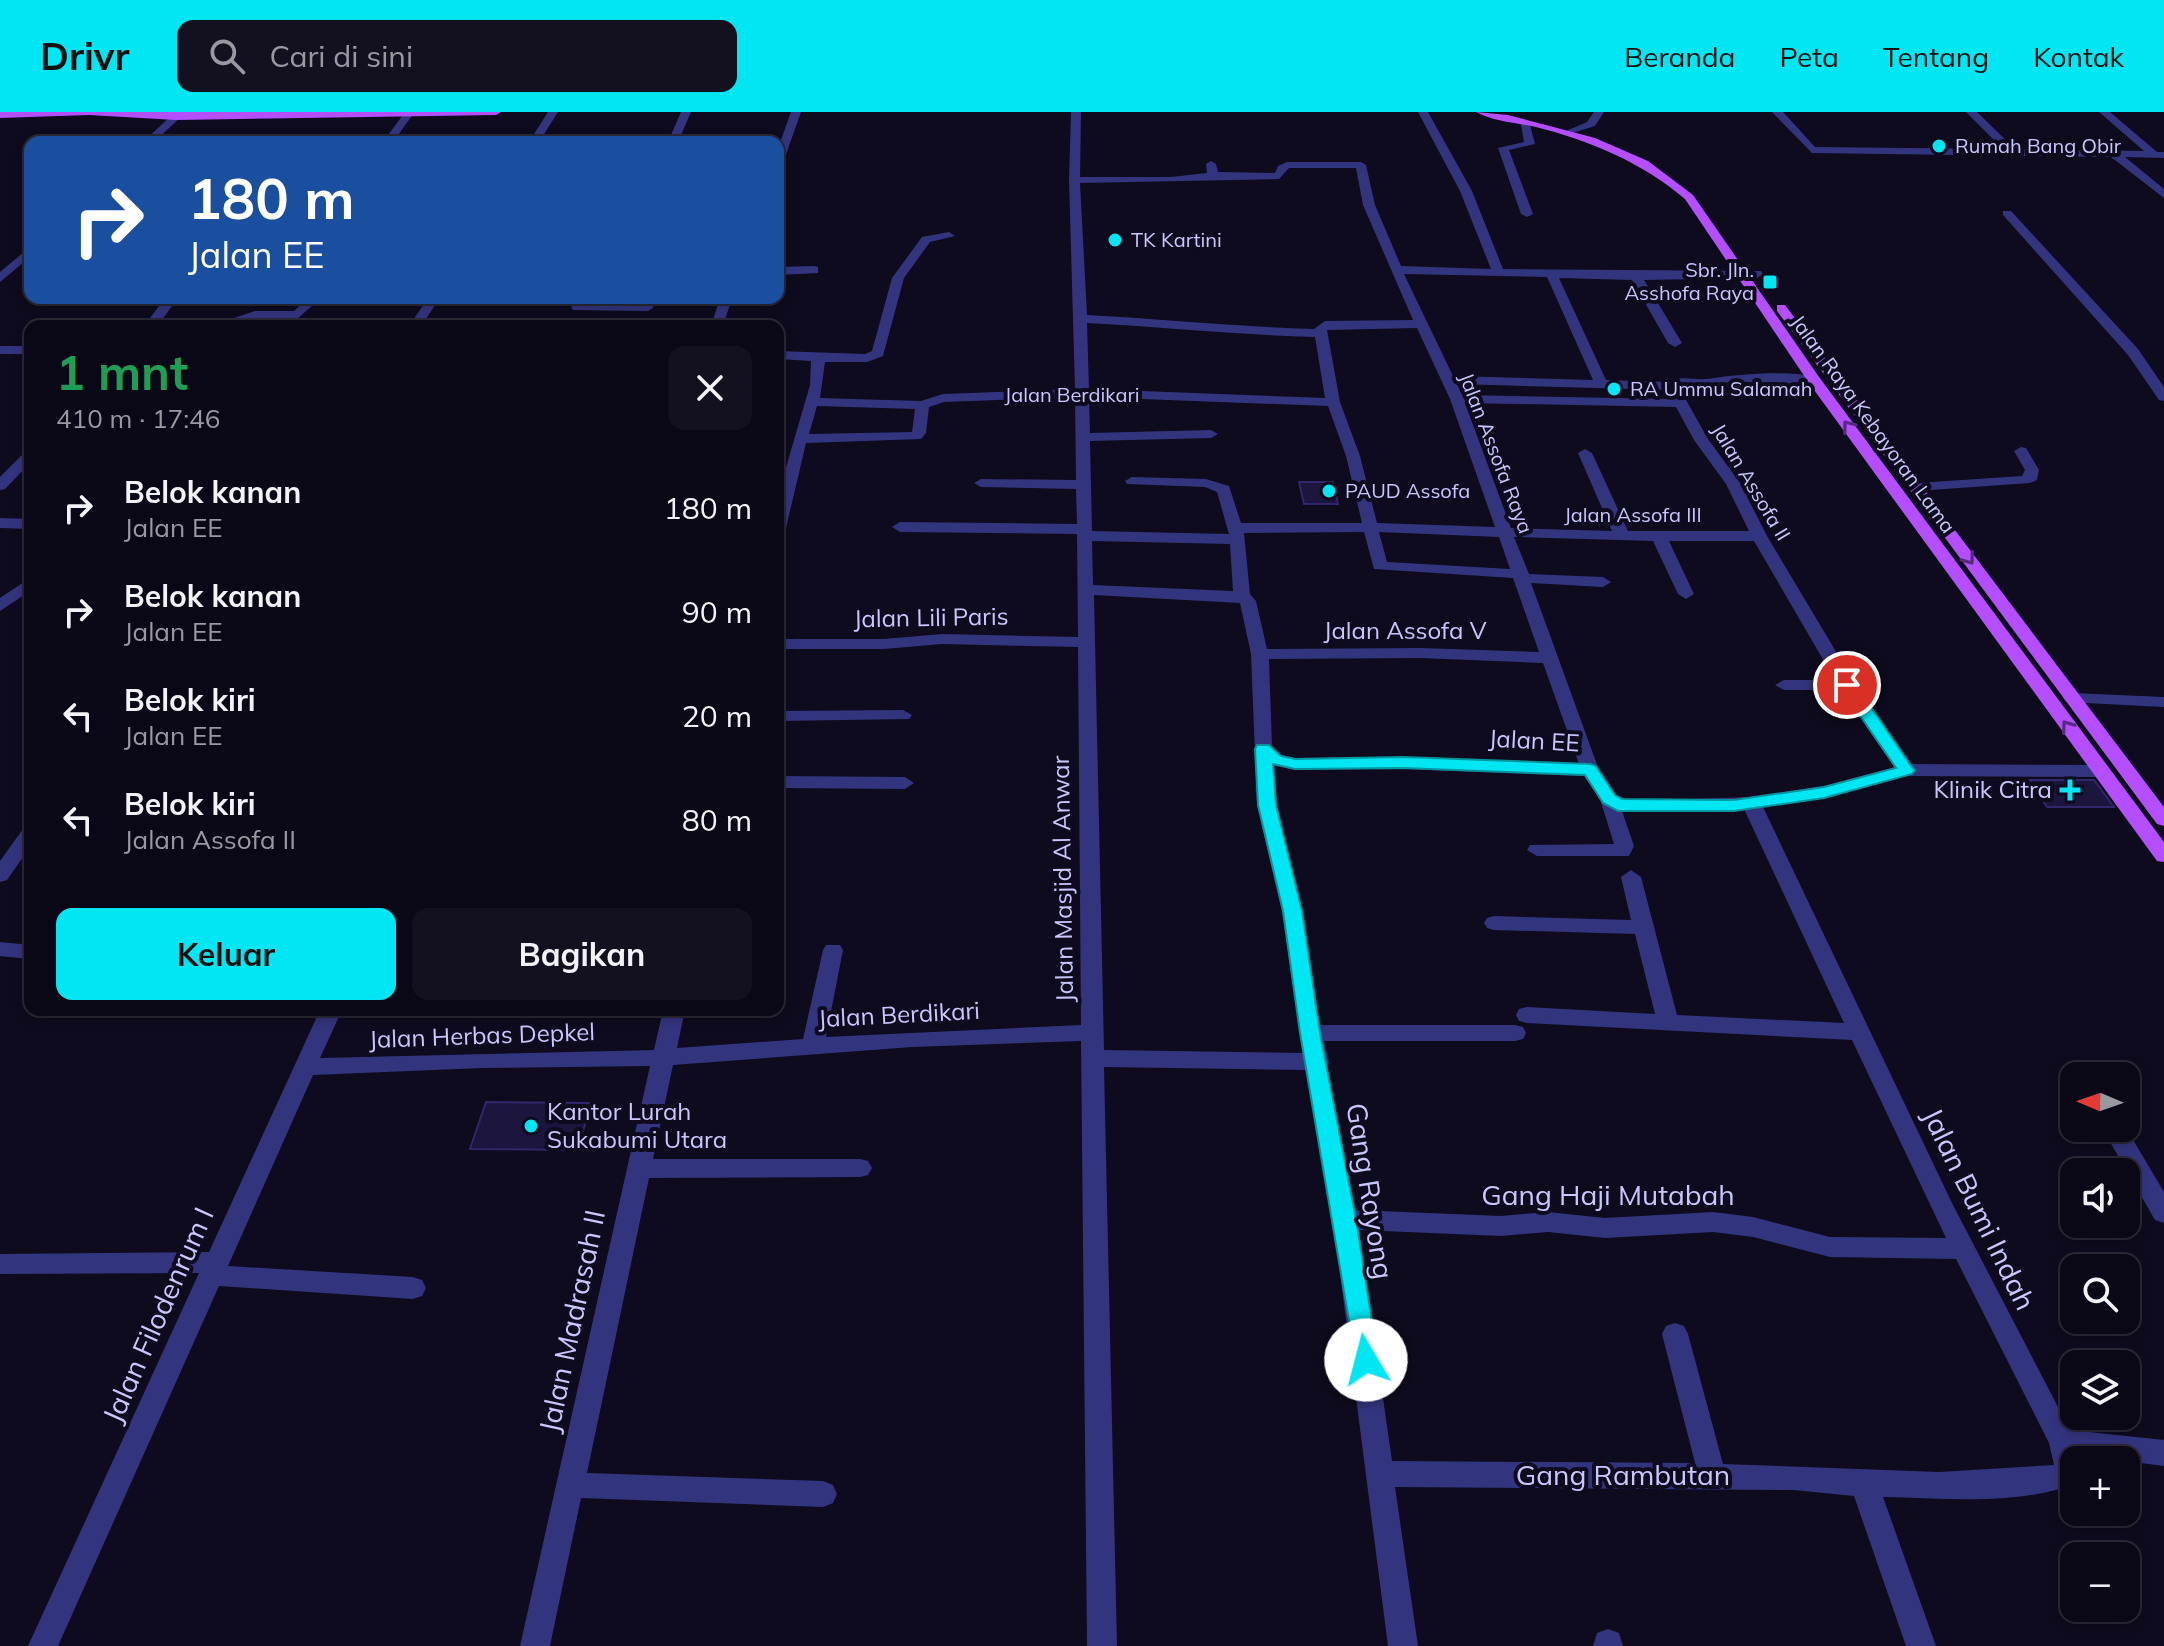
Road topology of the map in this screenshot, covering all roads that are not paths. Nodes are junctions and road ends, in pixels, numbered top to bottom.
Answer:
1 (138, 112) edge
2 (267, 112) edge
3 (496, 112) edge
4 (553, 112) edge
5 (686, 112) edge
6 (796, 112) edge
7 (1076, 112) edge
8 (1423, 112) edge
9 (1481, 112) edge
10 (1507, 112) edge
11 (1599, 112) edge
12 (1777, 112) edge
13 (1971, 112) edge
14 (2104, 112) edge
15 (92, 113) edge
16 (107, 113) edge
17 (126, 113) edge
18 (409, 113) edge
19 (0, 115) edge
20 (176, 117) junction
21 (1524, 121) junction
22 (1574, 132) junction
23 (155, 136) edge
24 (392, 136) edge
25 (538, 136) edge
26 (676, 136) edge
27 (784, 146) edge
28 (2009, 149) junction
29 (2114, 154) junction
30 (2160, 155) edge
31 (1074, 180) junction
32 (2164, 195) edge
33 (2007, 213) dead end
34 (1527, 214) dead end
35 (949, 236) dead end
36 (24, 256) edge
37 (814, 270) dead end
38 (1396, 270) junction
39 (784, 271) edge
40 (1499, 273) junction
41 (1552, 275) junction
42 (1750, 275) junction
43 (1636, 276) junction
44 (0, 278) edge
45 (167, 304) edge
46 (309, 304) edge
47 (576, 307) edge
48 (648, 307) dead end
49 (1769, 313) junction
50 (1785, 313) junction
51 (1081, 319) junction
52 (155, 320) edge
53 (241, 320) edge
54 (1419, 324) junction
55 (1323, 329) junction
56 (1675, 343) dead end
57 (0, 350) edge
58 (24, 350) edge
59 (784, 355) edge
60 (818, 358) junction
61 (1447, 380) junction
62 (1814, 380) junction
63 (1601, 383) junction
64 (1673, 386) junction
65 (1082, 393) junction
66 (2164, 397) edge
67 (1457, 399) junction
68 (812, 402) junction
69 (1333, 402) junction
70 (1681, 403) junction
71 (922, 405) junction
72 (1211, 434) dead end
73 (1083, 437) junction
74 (800, 439) junction
75 (2021, 451) dead end
76 (1585, 453) dead end
77 (1873, 460) junction
78 (1895, 460) junction
79 (24, 461) edge
80 (785, 462) edge
81 (1132, 481) dead end
82 (981, 483) dead end
83 (1083, 485) junction
84 (0, 486) edge
85 (1917, 487) junction
86 (0, 523) edge
87 (24, 524) edge
88 (900, 527) dead end
89 (1372, 527) junction
90 (1507, 532) junction
91 (1084, 533) junction
92 (1237, 534) junction
93 (1622, 536) junction
94 (1759, 536) junction
95 (1659, 537) junction
96 (1521, 576) junction
97 (1603, 582) dead end
98 (24, 588) edge
99 (1084, 590) junction
100 (1686, 594) dead end
101 (1242, 596) junction
102 (0, 606) edge
103 (1084, 642) junction
104 (784, 644) edge
105 (1260, 654) junction
106 (1549, 658) junction
107 (2030, 674) junction
108 (2054, 675) junction
109 (1784, 685) dead end
110 (1847, 685) junction
111 (2072, 698) junction
112 (2164, 702) edge
113 (903, 715) dead end
114 (784, 716) edge
115 (1263, 749) junction
116 (2098, 767) junction
117 (2125, 767) junction
118 (1590, 770) junction
119 (1906, 770) junction
120 (784, 782) edge
121 (905, 783) dead end
122 (1609, 799) junction
123 (1751, 803) junction
124 (2164, 820) edge
125 (24, 841) edge
126 (1537, 850) dead end
127 (2164, 856) edge
128 (0, 875) edge
129 (1631, 877) dead end
130 (1494, 923) dead end
131 (1644, 927) junction
132 (0, 949) edge
133 (833, 950) dead end
134 (24, 951) edge
135 (328, 1016) edge
136 (672, 1016) edge
137 (1667, 1020) junction
138 (1859, 1032) junction
139 (1092, 1033) junction
140 (1310, 1033) junction
141 (813, 1046) junction
142 (661, 1058) junction
143 (1094, 1058) junction
144 (1318, 1062) junction
145 (305, 1067) junction
146 (2122, 1142) edge
147 (860, 1168) dead end
148 (637, 1169) junction
149 (2164, 1213) edge
150 (1345, 1219) junction
151 (1963, 1249) junction
152 (0, 1264) edge
153 (214, 1268) junction
154 (413, 1288) dead end
155 (1675, 1334) dead end
156 (2062, 1441) junction
157 (2164, 1453) edge
158 (1382, 1474) junction
159 (1712, 1476) junction
160 (1864, 1484) junction
161 (569, 1485) junction
162 (823, 1494) dead end
163 (43, 1646) edge
164 (535, 1646) edge
165 (1102, 1646) edge
166 (1403, 1646) edge
167 (1921, 1646) edge

1 - 2 main road
3 - 18 main road
4 - 25 street
5 - 26 street
6 - 27 street
7 - 31 street, Jalan Masjid Al Anwar
8 - 40 street
9 - 21 main road, Jalan Raya Kebayoran Lama
10 - 22 main road, Jalan Raya Kebayoran Lama
11 - 22 street
12 - 28 street
13 - 28 street
14 - 30 street
15 - 16 main road
15 - 19 main road
16 - 17 main road
17 - 20 main road
18 - 20 main road
18 - 24 street
20 - 23 street
21 - 22 main road, Jalan Raya Kebayoran Lama
21 - 34 street
22 - 42 main road, Jalan Raya Kebayoran Lama
28 - 29 street
29 - 30 street
29 - 32 street
31 - 38 street, Jalan Assofa Raya
31 - 51 street, Jalan Masjid Al Anwar
33 - 66 street
35 - 60 street
36 - 44 street
37 - 39 street
38 - 40 street
38 - 54 street, Jalan Assofa Raya
40 - 41 street
41 - 43 street
41 - 63 street
42 - 43 street
42 - 49 main road, Jalan Raya Kebayoran Lama
42 - 50 main road, Jalan Raya Kebayoran Lama
43 - 56 street
45 - 52 street
46 - 53 street
47 - 48 street
49 - 50 main road
49 - 62 main road, Jalan Raya Kebayoran Lama
50 - 78 main road, Jalan Raya Kebayoran Lama
51 - 55 street
51 - 65 street, Jalan Masjid Al Anwar
54 - 55 street
54 - 61 street, Jalan Assofa Raya
55 - 69 street
57 - 58 street
59 - 60 street
60 - 68 street
61 - 63 street
61 - 67 street, Jalan Assofa Raya
62 - 64 street
77 -> 62 main road, Jalan Raya Kebayoran Lama
63 - 64 street
64 - 70 street, Jalan Assofa II
65 - 69 street, Jalan Berdikari
65 - 71 street, Jalan Berdikari
65 - 73 street, Jalan Masjid Al Anwar
67 - 70 street
67 - 90 street, Jalan Assofa Raya
68 - 71 street, Jalan Berdikari
68 - 74 street
69 - 89 street
70 - 94 street, Jalan Assofa II
71 - 74 street
72 - 73 street
73 - 83 street, Jalan Masjid Al Anwar
74 - 80 street
75 - 85 street
76 - 93 street
77 - 78 main road
77 - 107 main road, Jalan Raya Kebayoran Lama
78 - 85 main road, Jalan Raya Kebayoran Lama
79 - 84 street
81 - 92 street
82 - 83 street
83 - 91 street, Jalan Masjid Al Anwar
85 -> 108 main road, Jalan Raya Kebayoran Lama
86 - 87 street
88 - 91 street, Jalan Assofa III
89 - 90 street, Jalan Assofa III
89 - 92 street, Jalan Assofa III
89 - 96 street
90 - 93 street, Jalan Assofa III
90 - 96 street, Jalan Assofa Raya
91 - 92 street, Jalan Assofa III
91 - 99 street, Jalan Masjid Al Anwar
92 - 101 street
93 - 95 street, Jalan Assofa III
94 - 95 street, Jalan Assofa III
94 - 110 street, Jalan Assofa II
95 - 100 street
96 - 97 street
96 - 106 street, Jalan Assofa Raya
98 - 102 street
99 - 101 street
99 - 103 street, Jalan Masjid Al Anwar
101 - 105 street
103 - 104 street, Jalan Lili Paris
103 - 139 street, Jalan Masjid Al Anwar
105 - 106 street, Jalan Assofa V
105 - 115 street
106 - 118 street, Jalan Assofa Raya
107 - 108 main road
116 -> 107 main road, Jalan Raya Kebayoran Lama
108 - 111 main road, Jalan Raya Kebayoran Lama
109 - 110 street
110 - 119 street, Jalan Assofa II
111 - 112 street
111 - 117 main road, Jalan Raya Kebayoran Lama
113 - 114 street
115 - 118 street, Jalan EE
115 - 140 street, Gang Rayong
116 - 117 main road
116 - 119 street
116 - 127 main road, Jalan Raya Kebayoran Lama
117 - 124 main road, Jalan Raya Kebayoran Lama
118 - 122 street, Jalan EE
119 - 123 street
120 - 121 street
122 - 123 street
122 - 126 street, Jalan EE
123 - 138 street, Jalan Bumi Indah
125 - 128 street
129 - 131 street
130 - 131 street
131 - 137 street
132 - 134 street
133 - 141 street
135 - 145 street, Jalan Filodenrum I
136 - 142 street, Jalan Madrasah II
137 - 138 street
137 - 140 street
138 - 151 street, Jalan Bumi Indah
139 - 141 street, Jalan Berdikari
139 - 143 street, Jalan Masjid Al Anwar
140 - 144 street, Gang Rayong
141 - 142 street, Jalan Berdikari
142 - 145 street, Jalan Herbas Depkel
142 - 148 street, Jalan Madrasah II
143 - 144 street
143 - 165 street, Jalan Masjid Al Anwar
144 - 150 street, Gang Rayong
145 - 153 street, Jalan Filodenrum I
146 - 149 street
147 - 148 street
148 - 161 street, Jalan Madrasah II
150 - 151 street, Gang Haji Mutabah
150 - 158 street, Gang Rayong
151 - 156 street, Jalan Bumi Indah
152 - 153 street
153 - 154 street
153 - 163 street, Jalan Filodenrum I
155 - 159 street
156 - 157 street
156 - 160 street, Jalan Bumi Indah
158 - 159 street, Gang Rambutan
158 - 166 street, Gang Rayong
159 - 160 street, Gang Rambutan
160 - 167 street
161 - 162 street
161 - 164 street, Jalan Madrasah II

